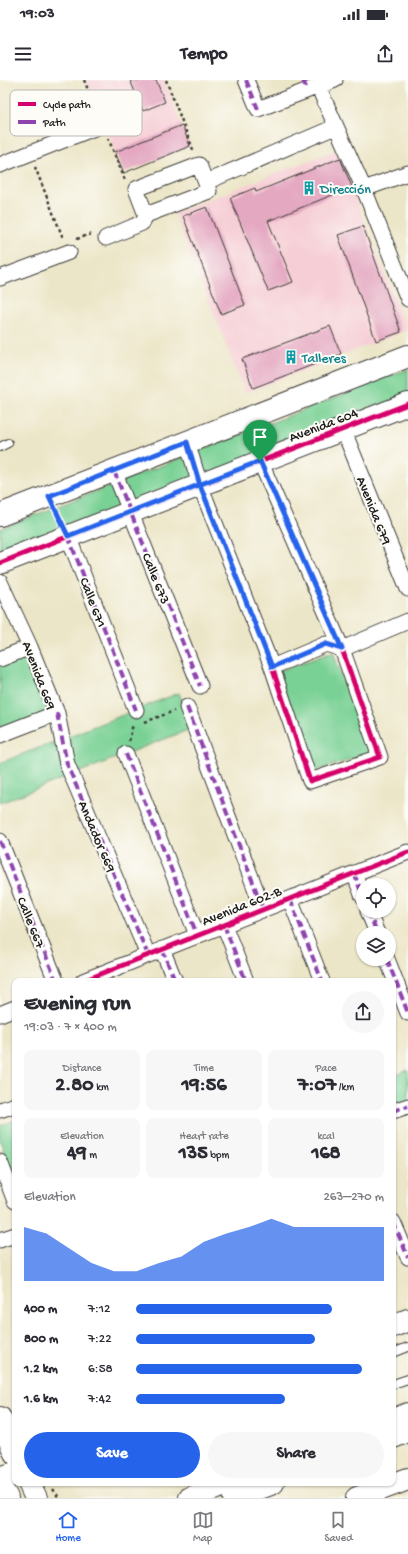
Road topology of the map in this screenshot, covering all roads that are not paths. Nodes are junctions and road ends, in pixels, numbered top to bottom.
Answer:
1 (246, 80) edge
2 (334, 80) edge
3 (309, 86) edge
4 (335, 127) junction
5 (72, 136) edge
6 (0, 165) edge
7 (408, 173) edge
8 (206, 182) junction
9 (364, 189) junction
10 (146, 215) junction
11 (106, 238) dead end
12 (69, 252) road end
13 (0, 278) edge
14 (408, 299) edge
15 (408, 356) edge
16 (408, 404) edge
17 (343, 429) junction
18 (187, 442) junction
19 (8, 443) dead end
20 (0, 447) edge
21 (260, 461) junction
22 (114, 471) junction
23 (200, 485) junction
24 (130, 512) junction
25 (0, 515) edge
26 (68, 536) junction
27 (0, 563) edge
28 (0, 582) edge
29 (408, 588) edge
30 (408, 622) edge
31 (30, 647) junction
32 (342, 649) junction
33 (0, 659) edge
34 (272, 667) junction
35 (200, 686) dead end
36 (187, 707) road end
37 (136, 710) road end
38 (57, 713) junction
39 (0, 735) edge
40 (126, 754) road end
41 (0, 841) edge
42 (408, 852) edge
43 (354, 873) junction
44 (356, 878) edge
45 (290, 899) junction
46 (263, 909) junction
47 (224, 925) junction
48 (197, 935) junction
49 (162, 950) junction
50 (148, 955) junction
51 (390, 966) edge
52 (55, 978) edge
53 (100, 978) edge
54 (174, 978) edge
55 (245, 978) edge
56 (321, 978) edge
57 (394, 978) edge
58 (396, 982) edge
59 (12, 1009) edge
60 (408, 1013) edge
61 (0, 1014) edge
62 (12, 1106) edge
63 (408, 1106) edge
64 (0, 1110) edge
65 (396, 1110) edge
66 (0, 1162) edge
67 (12, 1193) edge
68 (396, 1229) edge
69 (12, 1236) edge
70 (0, 1240) edge
71 (408, 1257) edge
72 (408, 1320) edge
73 (396, 1325) edge
74 (408, 1348) edge
75 (396, 1352) edge
76 (408, 1379) edge
77 (396, 1383) edge
78 (408, 1414) edge
79 (0, 1418) edge
80 (396, 1419) edge
81 (408, 1431) edge
82 (396, 1436) edge
83 (12, 1446) edge
84 (12, 1474) edge
85 (0, 1478) edge
86 (408, 1479) edge
87 (396, 1483) edge
88 (0, 1484) edge
89 (30, 1486) edge
90 (221, 1486) edge
91 (265, 1486) edge
92 (389, 1486) edge
93 (7, 1498) edge
94 (36, 1498) edge
95 (190, 1498) edge
96 (234, 1498) edge
97 (357, 1498) edge

1 - 3 street
2 - 3 street
3 - 4 street
4 - 8 street
4 - 9 street
5 - 6 street
7 - 9 street
8 - 10 street
8 - 10 street
9 - 14 street
10 - 11 street
12 - 13 street
15 - 18 street
16 - 17 street, Avenida 604
17 - 21 street, Avenida 604
17 - 29 street, Avenida 679
18 - 22 street
18 - 23 street
19 - 20 lane
21 - 23 street, Avenida 604
21 - 32 street
22 - 24 street, Calle 673
22 - 25 street
23 - 24 street, Avenida 604
23 - 34 street
24 - 26 street, Avenida 604
24 - 35 street, Calle 673
26 - 27 street, Avenida 604
26 - 37 street, Calle 671
28 - 31 street, Avenida 669
30 - 32 street
31 - 33 street
31 - 38 street, Avenida 669
32 - 34 street
32 - 34 street
36 - 46 street
38 - 39 street, Avenida 669
38 - 50 street, Andador 669
40 - 48 street
41 - 52 street, Calle 667
42 - 43 street, Avenida 602-B
43 - 44 street
43 - 45 street, Avenida 602-B
45 - 46 street, Avenida 602-B
45 - 56 street
46 - 47 street, Avenida 602-B
47 - 48 street, Avenida 602-B
47 - 55 street
48 - 49 street, Avenida 602-B
49 - 50 street, Avenida 602-B
49 - 54 street
50 - 53 street, Avenida 602-B
51 - 57 street
58 - 60 street
59 - 61 street
62 - 64 street
63 - 65 street
66 - 67 street
68 - 71 street
69 - 70 street
72 - 73 street
74 - 75 lane
76 - 77 lane
78 - 80 street
79 - 83 street
81 - 82 street
84 - 85 street
86 - 87 street
88 - 93 street
89 - 94 street
90 - 95 street
91 - 96 street
92 - 97 street

